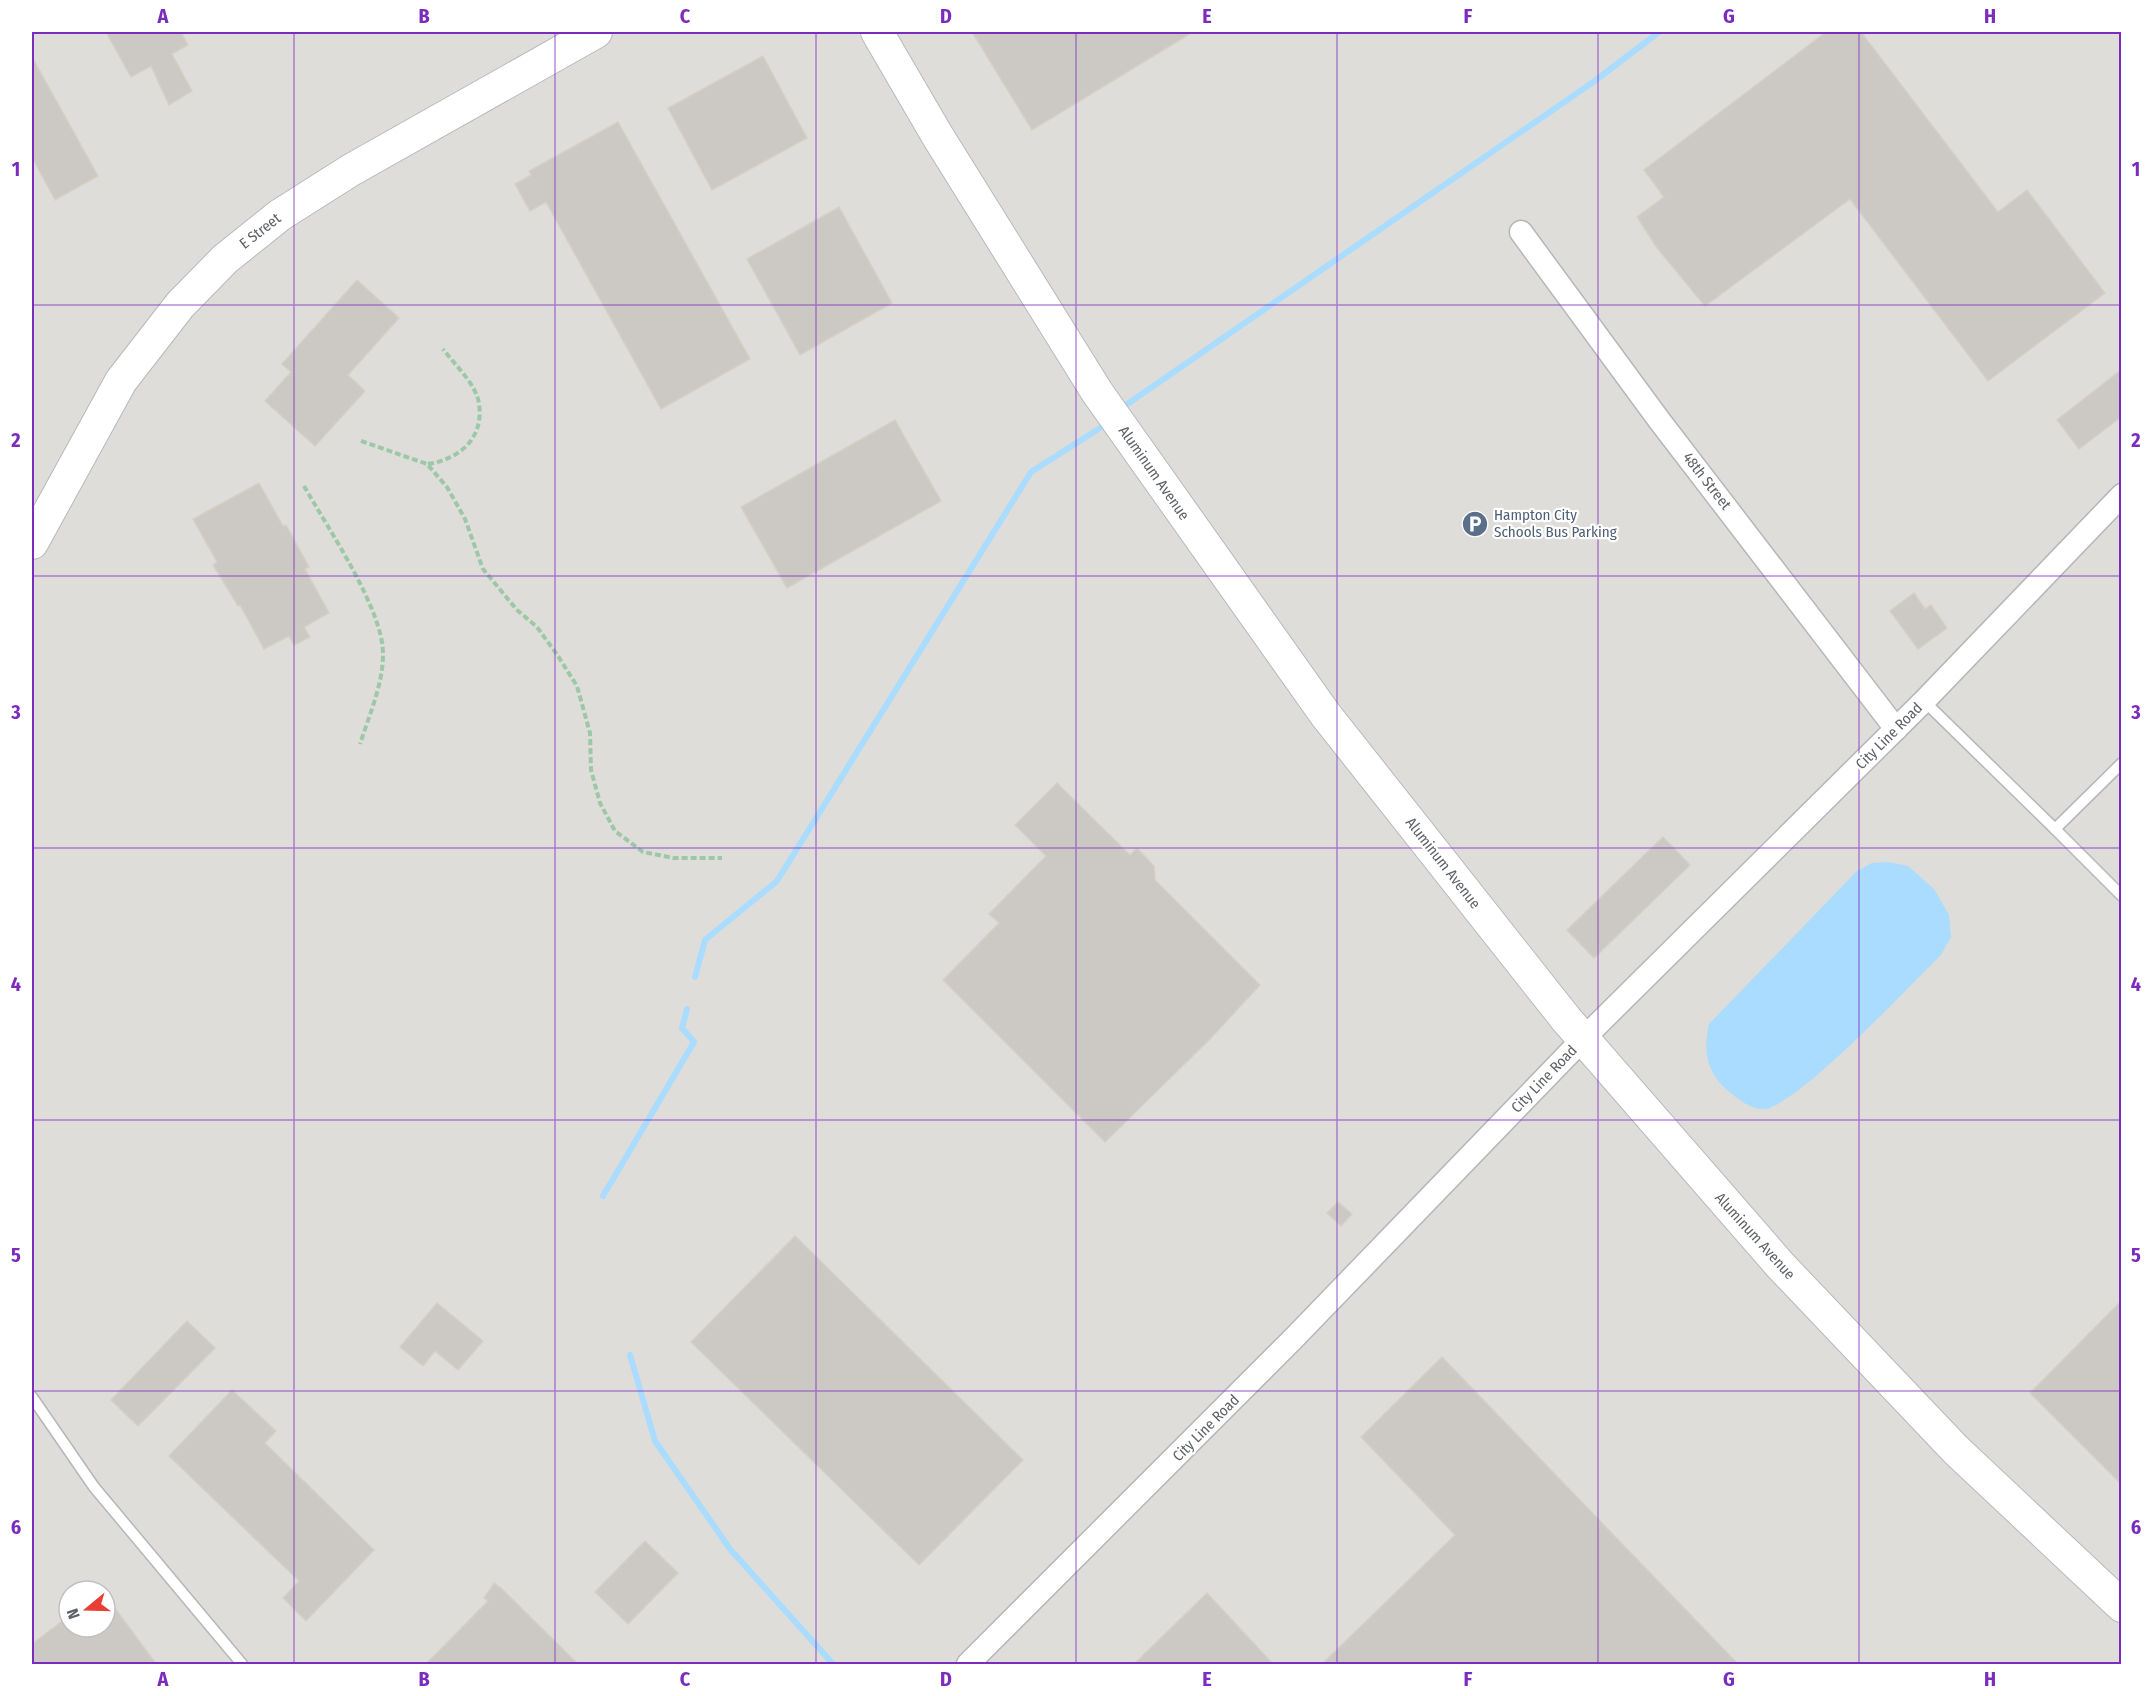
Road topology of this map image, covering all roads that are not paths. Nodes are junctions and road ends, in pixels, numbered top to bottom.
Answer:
1 (596, 32) edge
2 (877, 32) edge
3 (1521, 232) dead end
4 (2121, 495) edge
5 (32, 543) edge
6 (1924, 701) junction
7 (1896, 729) junction
8 (2121, 763) edge
9 (2055, 829) junction
10 (2121, 896) edge
11 (1583, 1039) junction
12 (32, 1397) edge
13 (2121, 1606) edge
14 (242, 1665) edge
15 (968, 1665) edge

1 - 5 street, E Street
2 - 11 street, Aluminum Avenue
3 - 7 street, 48th Street
4 - 6 street, City Line Road
6 - 7 street, City Line Road
6 - 9 lane
7 - 11 street, City Line Road
8 - 9 lane
9 - 10 lane
11 - 13 street, Aluminum Avenue
11 - 15 street, City Line Road
12 - 14 lane

